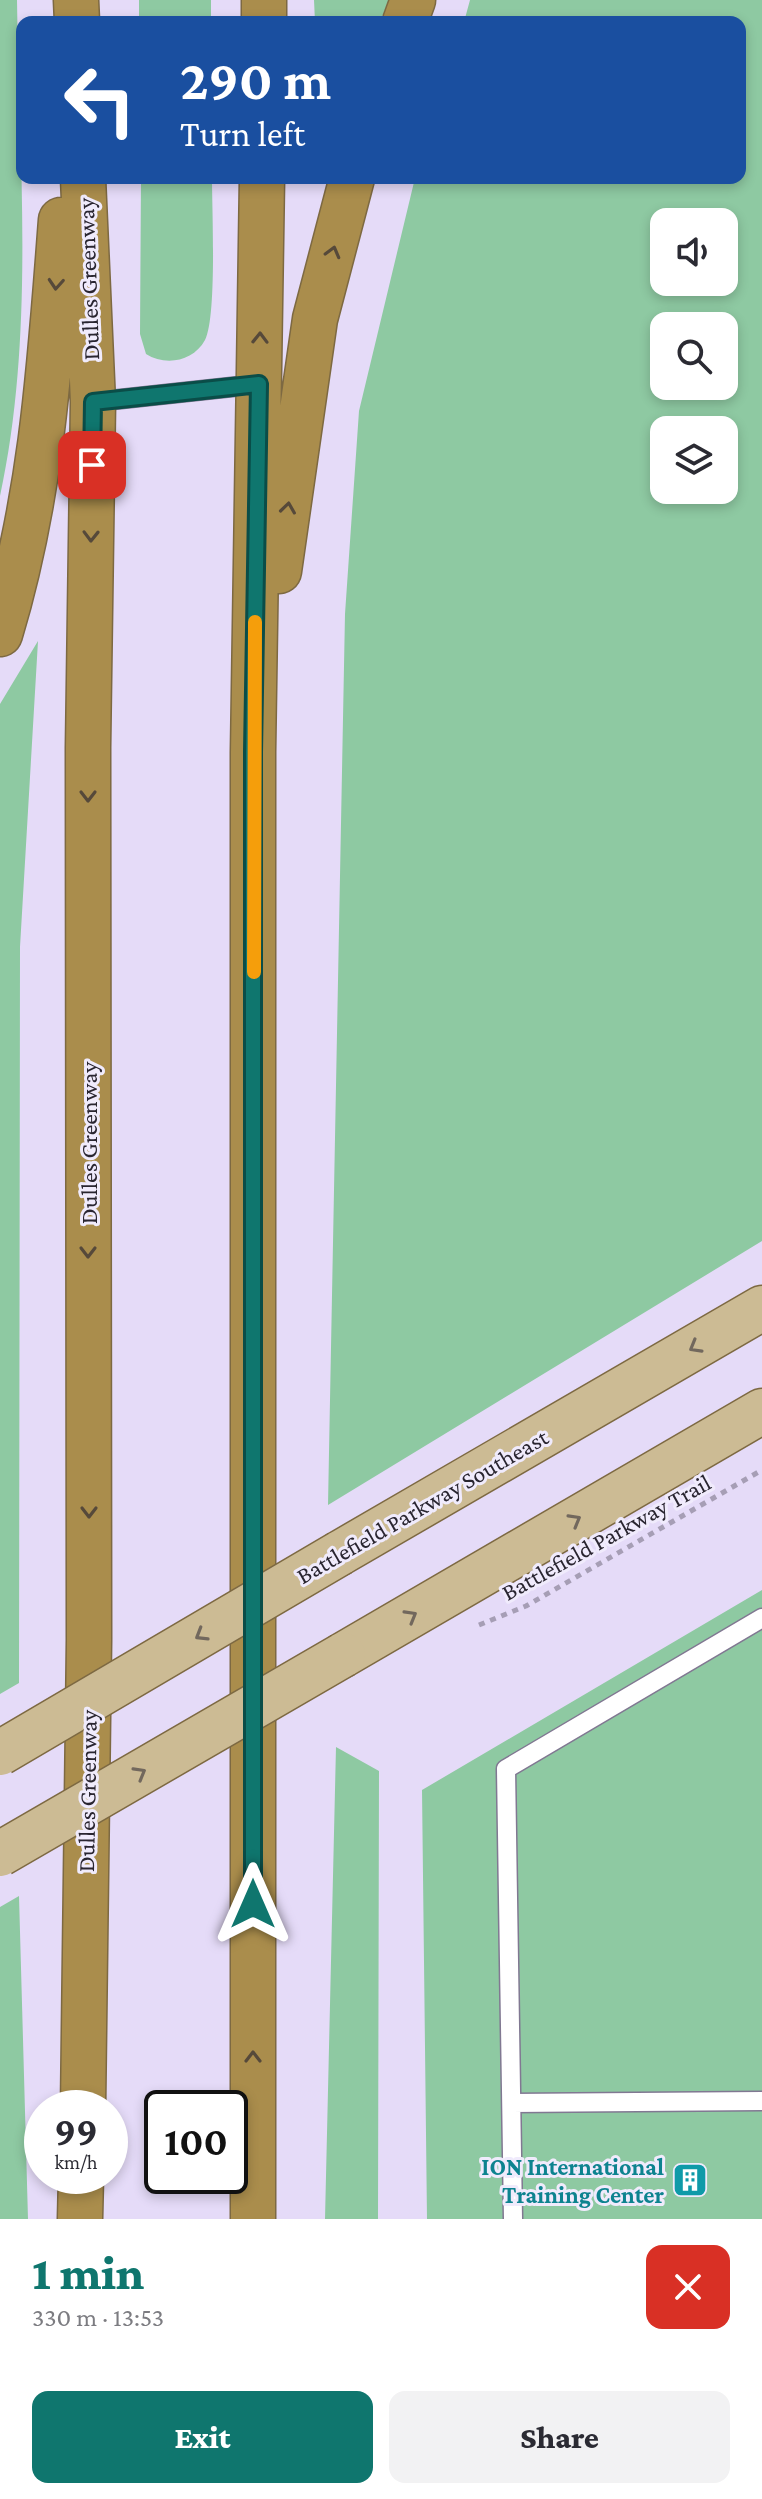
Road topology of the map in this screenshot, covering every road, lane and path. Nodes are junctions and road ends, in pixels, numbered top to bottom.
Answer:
1 (64, 184) edge
2 (83, 184) edge
3 (262, 184) edge
4 (350, 184) edge
5 (259, 384) junction
6 (93, 402) junction
7 (0, 634) edge
8 (253, 752) junction
9 (762, 1308) edge
10 (762, 1411) edge
11 (762, 1470) edge
12 (762, 1618) edge
13 (467, 1630) dead end
14 (0, 1753) edge
15 (0, 1854) edge
16 (83, 2090) edge
17 (762, 2101) edge
18 (512, 2103) junction
19 (81, 2194) edge
20 (80, 2219) edge
21 (253, 2219) edge
22 (513, 2219) edge

1 -> 7 highway
2 - 6 highway, Dulles Greenway
5 -> 3 highway
8 -> 4 highway
5 - 6 lane
5 - 8 highway
6 -> 16 highway, Dulles Greenway
21 -> 8 highway
9 -> 14 main road, Battlefield Parkway Southeast, bridge
15 -> 10 main road, bridge
11 - 13 path, Battlefield Parkway Trail
12 - 18 lane
17 - 18 lane
18 - 22 lane
19 - 20 highway

